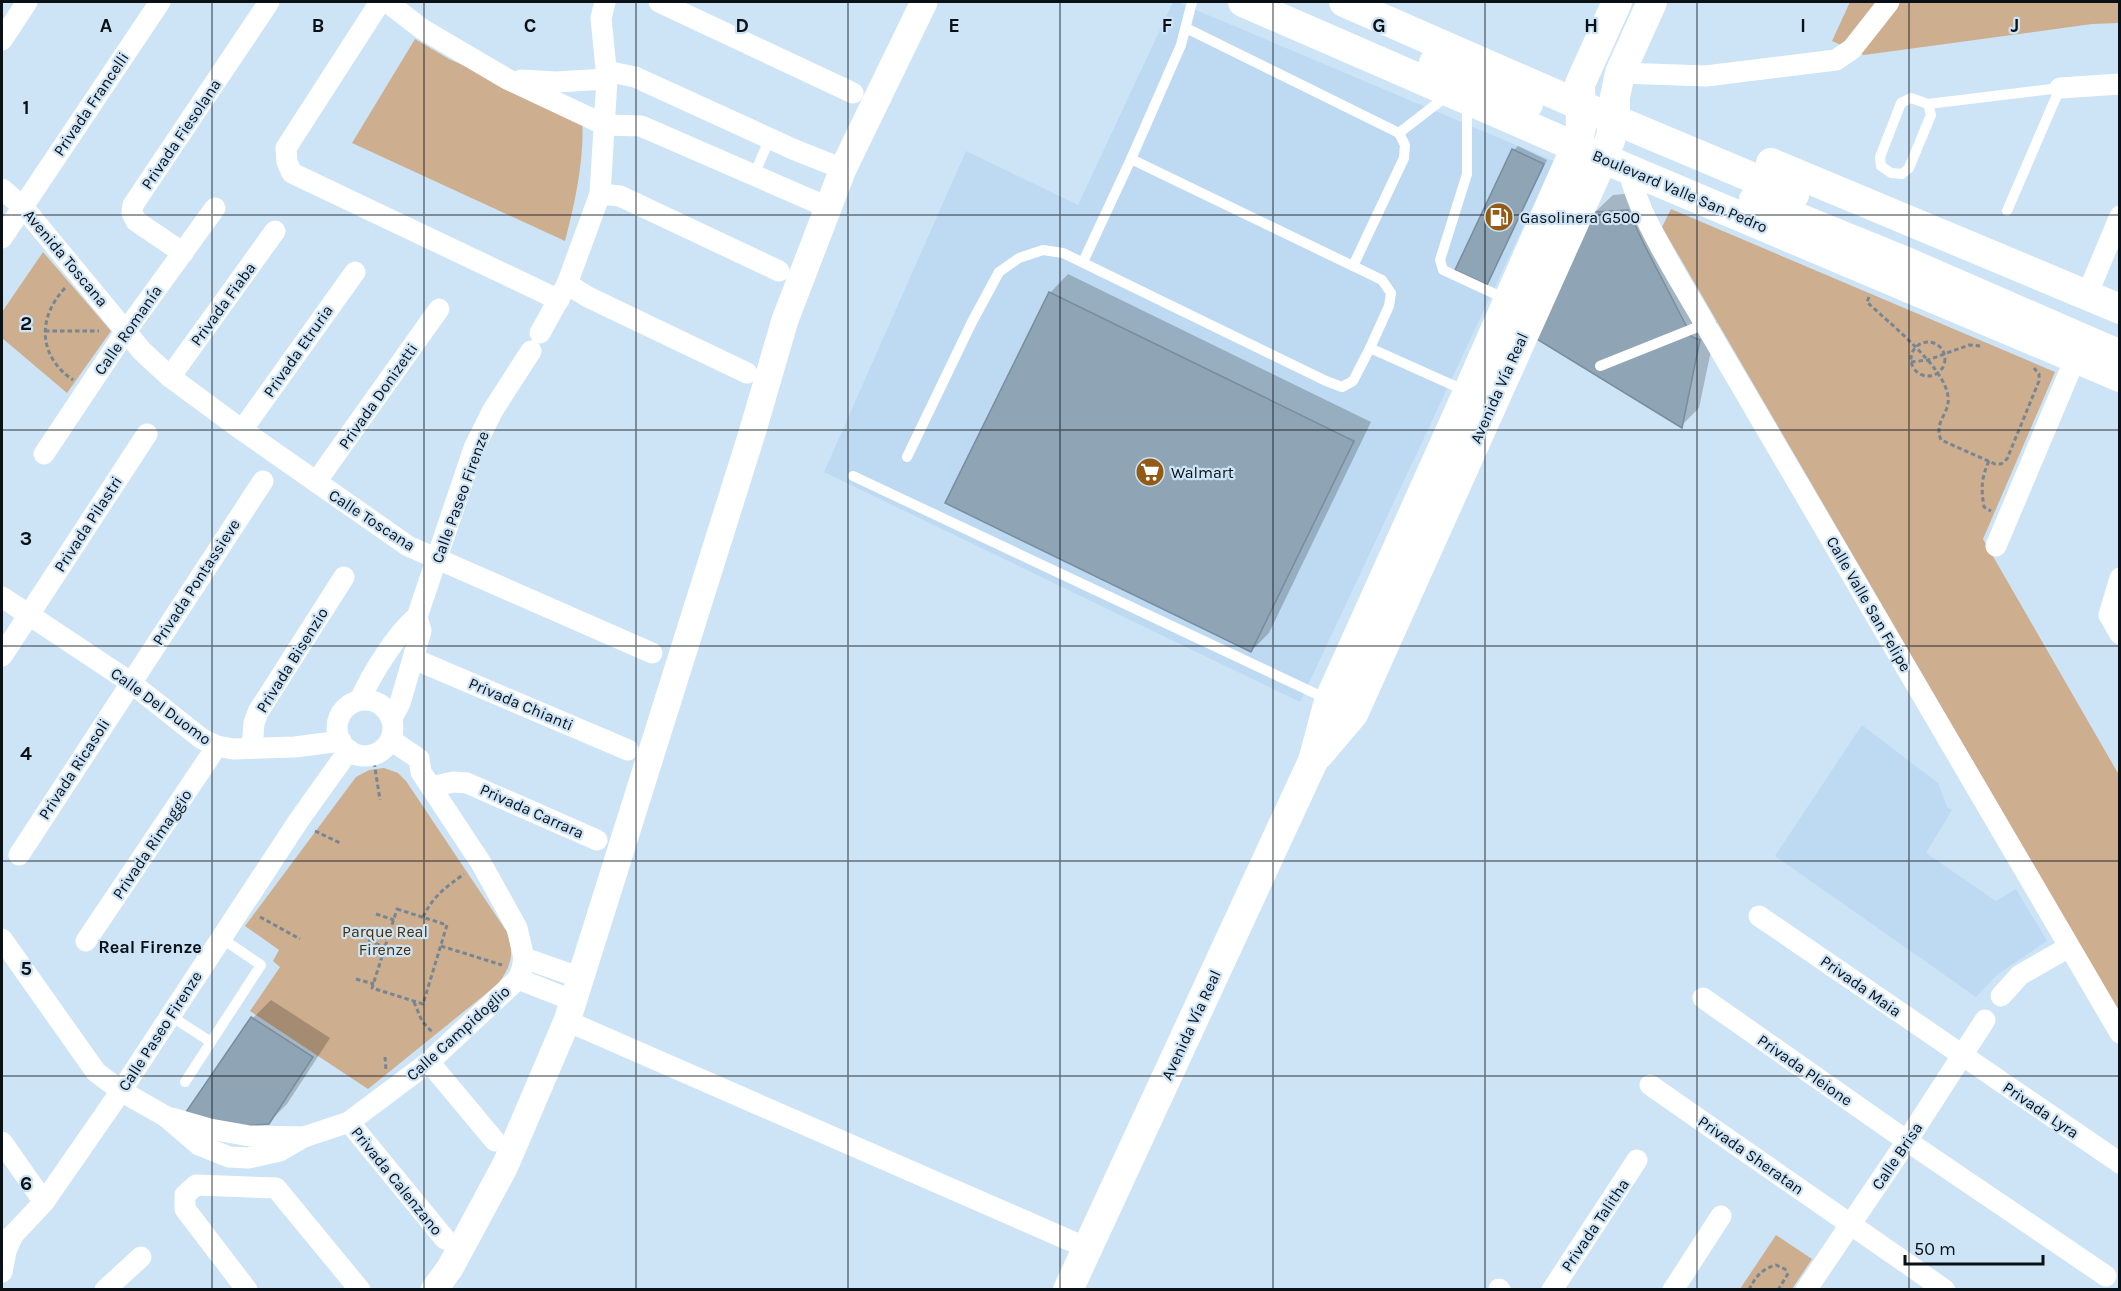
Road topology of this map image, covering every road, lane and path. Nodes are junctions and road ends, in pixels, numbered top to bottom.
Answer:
1 (27, 2) edge
2 (160, 2) edge
3 (269, 2) edge
4 (380, 2) edge
5 (387, 2) edge
6 (605, 2) edge
7 (659, 2) edge
8 (924, 2) edge
9 (1192, 2) edge
10 (1243, 2) edge
11 (1294, 2) edge
12 (1344, 2) edge
13 (1388, 2) edge
14 (1617, 2) edge
15 (1652, 2) edge
16 (1889, 2) edge
17 (1186, 28) junction
18 (2, 40) edge
19 (606, 75) junction
20 (507, 79) junction
21 (2120, 84) edge
22 (2060, 88) junction
23 (853, 93) dead end
24 (1459, 97) junction
25 (1928, 104) junction
26 (1601, 122) junction
27 (605, 125) junction
28 (1399, 133) junction
29 (770, 138) junction
30 (1131, 159) junction
31 (843, 170) junction
32 (754, 175) junction
33 (2, 189) edge
34 (600, 194) junction
35 (23, 207) junction
36 (828, 207) junction
37 (215, 208) dead end
38 (2007, 212) dead end
39 (2120, 216) edge
40 (275, 231) dead end
41 (2, 238) edge
42 (183, 253) junction
43 (1907, 260) junction
44 (1083, 262) junction
45 (1353, 266) junction
46 (779, 271) dead end
47 (355, 272) dead end
48 (79, 274) junction
49 (563, 292) junction
50 (2087, 296) junction
51 (1509, 300) junction
52 (439, 309) dead end
53 (2120, 309) edge
54 (1705, 324) junction
55 (45, 331) junction
56 (2120, 335) edge
57 (123, 336) junction
58 (1983, 346) dead end
59 (1370, 348) junction
60 (1916, 348) junction
61 (1944, 354) junction
62 (2120, 355) edge
63 (2075, 359) junction
64 (1928, 360) junction
65 (1911, 362) junction
66 (1600, 366) dead end
67 (2033, 368) dead end
68 (1938, 373) junction
69 (747, 374) dead end
70 (170, 377) junction
71 (2120, 377) edge
72 (87, 389) junction
73 (1481, 397) junction
74 (242, 430) junction
75 (147, 434) dead end
76 (44, 454) dead end
77 (907, 458) dead end
78 (1989, 461) junction
79 (854, 476) dead end
80 (263, 481) dead end
81 (316, 482) junction
82 (2007, 520) junction
83 (1996, 546) dead end
84 (438, 559) junction
85 (344, 577) dead end
86 (2119, 579) edge
87 (2, 597) edge
88 (30, 615) junction
89 (417, 617) junction
90 (2120, 634) edge
91 (652, 653) dead end
92 (2, 656) edge
93 (414, 659) junction
94 (130, 682) junction
95 (360, 700) junction
96 (1341, 707) junction
97 (392, 718) junction
98 (217, 746) junction
99 (345, 746) junction
100 (252, 748) junction
101 (383, 748) junction
102 (628, 750) dead end
103 (426, 780) junction
104 (380, 800) dead end
105 (314, 830) dead end
106 (597, 840) dead end
107 (342, 844) dead end
108 (19, 855) dead end
109 (481, 863) junction
110 (242, 907) junction
111 (376, 914) dead end
112 (1759, 916) dead end
113 (423, 917) junction
114 (394, 920) junction
115 (221, 938) junction
116 (2, 939) edge
117 (300, 939) dead end
118 (86, 941) dead end
119 (368, 941) dead end
120 (385, 946) junction
121 (441, 946) junction
122 (2069, 947) junction
123 (521, 969) junction
124 (356, 979) dead end
125 (374, 984) junction
126 (2001, 996) dead end
127 (1703, 998) dead end
128 (574, 1000) junction
129 (414, 1002) junction
130 (169, 1015) junction
131 (1986, 1020) dead end
132 (2120, 1033) edge
133 (211, 1042) junction
134 (445, 1047) junction
135 (1963, 1056) junction
136 (429, 1062) junction
137 (185, 1082) dead end
138 (1650, 1085) dead end
139 (121, 1091) junction
140 (165, 1116) junction
141 (349, 1122) junction
142 (250, 1136) junction
143 (304, 1137) junction
144 (495, 1141) dead end
145 (1907, 1141) junction
146 (2, 1142) edge
147 (238, 1157) junction
148 (1637, 1160) dead end
149 (2120, 1163) edge
150 (225, 1187) junction
151 (44, 1202) junction
152 (1721, 1216) dead end
153 (1851, 1225) junction
154 (7, 1239) edge
155 (445, 1239) dead end
156 (1088, 1248) junction
157 (141, 1257) dead end
158 (1789, 1271) dead end
159 (2, 1272) edge
160 (2106, 1276) dead end
161 (105, 1290) edge
162 (247, 1290) edge
163 (360, 1290) edge
164 (434, 1290) edge
165 (1068, 1290) edge
166 (1552, 1290) edge
167 (1673, 1290) edge
168 (1749, 1290) edge
169 (1806, 1290) edge
170 (1946, 1290) edge

1 - 18 street
2 - 35 street, Privada Francelli
3 - 42 street, Privada Fiesolana
4 - 49 street
5 - 20 street
6 - 19 street, Calle Paseo Firenze
7 - 23 street
8 - 31 street
9 - 17 lane
10 - 24 main road, Boulevard Valle San Pedro
11 - 26 main road, Boulevard Valle San Pedro
12 - 26 main road, Boulevard Valle San Pedro
13 - 26 main road, Boulevard Valle San Pedro
14 - 26 main road, Avenida Vía Real
15 - 26 main road, Avenida Vía Real
16 - 26 street
17 - 28 lane
17 - 30 lane
19 - 20 street
19 - 27 street, Calle Paseo Firenze
19 - 29 street
20 - 27 street
21 - 22 street
22 - 25 lane
22 - 38 lane
24 - 26 main road, Boulevard Valle San Pedro
24 - 28 lane
24 - 51 lane
25 - 25 lane
26 - 43 main road, Boulevard Valle San Pedro
26 - 43 main road, Boulevard Valle San Pedro
26 - 51 main road, Avenida Vía Real
26 - 54 street, Calle Valle San Felipe
26 - 73 main road, Avenida Vía Real
27 - 32 street
27 - 34 street, Calle Paseo Firenze
28 - 45 lane
29 - 31 street
29 - 32 lane
30 - 44 lane
30 - 45 lane
31 - 36 street
32 - 36 street
33 - 35 street, Avenida Toscana
34 - 46 street
34 - 49 street, Calle Paseo Firenze
35 - 41 street, Privada Francelli
35 - 48 street, Avenida Toscana
36 - 128 street
37 - 42 street, Calle Romanía
39 - 50 street
40 - 70 street, Privada Fiaba
42 - 57 street, Calle Romanía
43 - 50 main road, Boulevard Valle San Pedro
43 - 56 main road, Boulevard Valle San Pedro
43 - 60 path
43 - 62 main road, Boulevard Valle San Pedro
43 - 63 main road, Boulevard Valle San Pedro
44 - 59 lane
44 - 77 lane
45 - 59 lane
47 - 74 street, Privada Etruria
48 - 55 path
48 - 57 street, Avenida Toscana
49 - 69 street
49 - 84 street, Calle Paseo Firenze
50 - 53 main road, Boulevard Valle San Pedro
51 - 73 main road, Avenida Vía Real
52 - 81 street, Privada Donizetti
54 - 66 lane
54 - 122 street, Calle Valle San Felipe
55 - 57 path
55 - 72 path
57 - 70 street, Calle Toscana
57 - 72 street, Calle Romanía
58 - 61 path
59 - 73 lane
60 - 61 path
60 - 64 path
60 - 65 path
61 - 64 path
61 - 68 path
63 - 71 main road, Boulevard Valle San Pedro
63 - 82 street
64 - 65 path
64 - 68 path
65 - 68 path
67 - 78 path
68 - 78 path
70 - 74 street, Calle Toscana
72 - 76 street, Calle Romanía
73 - 96 main road, Avenida Vía Real
74 - 81 street, Calle Toscana
75 - 88 street, Privada Pilastri
78 - 82 path
79 - 96 lane
80 - 94 street, Privada Pontassieve
81 - 84 street, Calle Toscana
82 - 83 street
84 - 89 street, Calle Paseo Firenze
84 - 91 street, Calle Toscana
85 - 100 street, Privada Bisenzio
86 - 90 street
87 - 88 street, Calle Del Duomo
88 - 92 street, Privada Pilastri
88 - 94 street, Calle Del Duomo
89 - 93 street, Calle Paseo Firenze
89 - 95 street, Calle Paseo Firenze
93 - 97 street, Calle Paseo Firenze
93 - 102 street, Privada Chianti
94 - 98 street, Calle Del Duomo
94 - 108 street, Privada Ricasoli
95 - 97 street
95 - 99 street
96 - 156 main road, Avenida Vía Real
97 - 101 street
98 - 100 street, Calle Del Duomo
98 - 118 street, Privada Rimaggio
99 - 100 street, Calle Del Duomo
99 - 101 street
99 - 110 street, Calle Paseo Firenze
101 - 103 street
101 - 104 path
103 - 106 street, Privada Carrara
103 - 109 street
105 - 107 path
109 - 113 path
109 - 123 street
110 - 115 street, Calle Paseo Firenze
110 - 117 path
111 - 114 path
112 - 135 street, Privada Maia
113 - 114 path
113 - 121 path
114 - 120 path
115 - 130 street, Calle Paseo Firenze
115 - 133 lane
116 - 139 street, Calle Campidoglio
119 - 120 path
120 - 125 path
121 - 123 path
121 - 129 path
122 - 126 street
122 - 132 street, Calle Valle San Felipe
123 - 128 street, Calle Campidoglio
123 - 134 street, Calle Campidoglio
124 - 125 path
125 - 129 path
127 - 145 street, Privada Pleione
128 - 156 street, Calle Campidoglio
128 - 164 street
129 - 134 path
130 - 133 lane
130 - 139 street, Calle Paseo Firenze
131 - 135 street, Calle Brisa
133 - 137 lane
134 - 136 street, Calle Campidoglio
135 - 145 street, Calle Brisa
135 - 149 street, Privada Lyra
136 - 141 street, Calle Campidoglio
136 - 144 street
138 - 153 street, Privada Sheratan
139 - 140 street, Calle Campidoglio
139 - 151 street, Calle Paseo Firenze
140 - 142 street, Calle Campidoglio
140 - 147 street, Calle Campidoglio
141 - 143 street, Calle Campidoglio
141 - 155 street, Privada Calenzano
142 - 143 street, Calle Campidoglio
142 - 147 street
143 - 147 street, Calle Campidoglio
145 - 153 street, Calle Brisa
145 - 160 street, Privada Pleione
146 - 151 street
147 - 150 street
148 - 166 street, Privada Talitha
150 - 162 street
150 - 163 street
151 - 154 street, Calle Paseo Firenze
152 - 167 street
153 - 169 street, Calle Brisa
153 - 170 street, Privada Sheratan
154 - 159 street
156 - 165 main road, Avenida Vía Real
157 - 161 street
158 - 168 path

